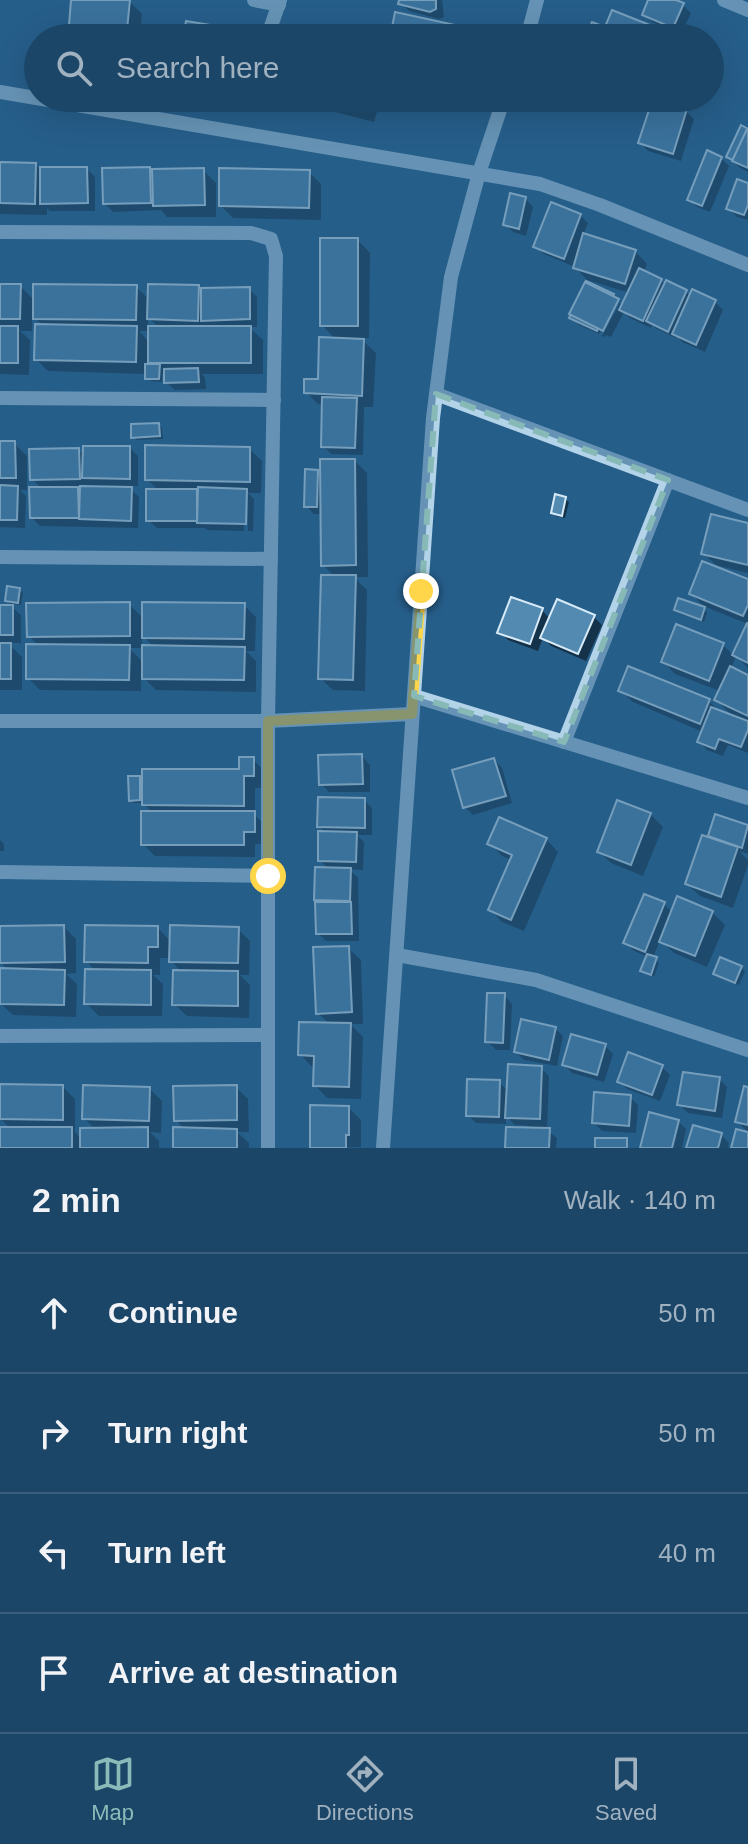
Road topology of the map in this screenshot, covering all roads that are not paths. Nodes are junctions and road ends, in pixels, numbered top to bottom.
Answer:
1 (254, 0) edge
2 (537, 0) edge
3 (724, 0) edge
4 (279, 2) edge
5 (748, 10) edge
6 (272, 24) edge
7 (531, 24) edge
8 (0, 92) edge
9 (24, 96) edge
10 (118, 112) edge
11 (499, 112) edge
12 (479, 173) junction
13 (0, 232) edge
14 (748, 265) edge
15 (436, 394) junction
16 (0, 398) edge
17 (274, 400) junction
18 (668, 480) junction
19 (748, 510) edge
20 (0, 557) edge
21 (271, 559) junction
22 (414, 696) junction
23 (412, 714) junction
24 (0, 721) edge
25 (268, 721) junction
26 (564, 742) junction
27 (748, 798) edge
28 (0, 872) edge
29 (268, 876) junction
30 (397, 955) junction
31 (268, 1035) junction
32 (0, 1036) edge
33 (748, 1050) edge
34 (268, 1148) edge
35 (383, 1148) edge

1 - 4 street
2 - 7 street
3 - 5 street
4 - 6 street
8 - 9 street
10 - 12 street
11 - 12 street
12 - 14 street
12 - 15 street
13 - 17 street
15 - 18 street
15 - 22 street
16 - 17 street
17 - 21 street
18 - 19 street
18 - 26 street
20 - 21 street
21 - 25 street
22 - 23 street
22 - 26 street
23 - 25 street
23 - 30 street
24 - 25 street
25 - 29 street
26 - 27 street
28 - 29 street
29 - 31 street
30 - 33 street
30 - 35 street
31 - 32 street
31 - 34 street

